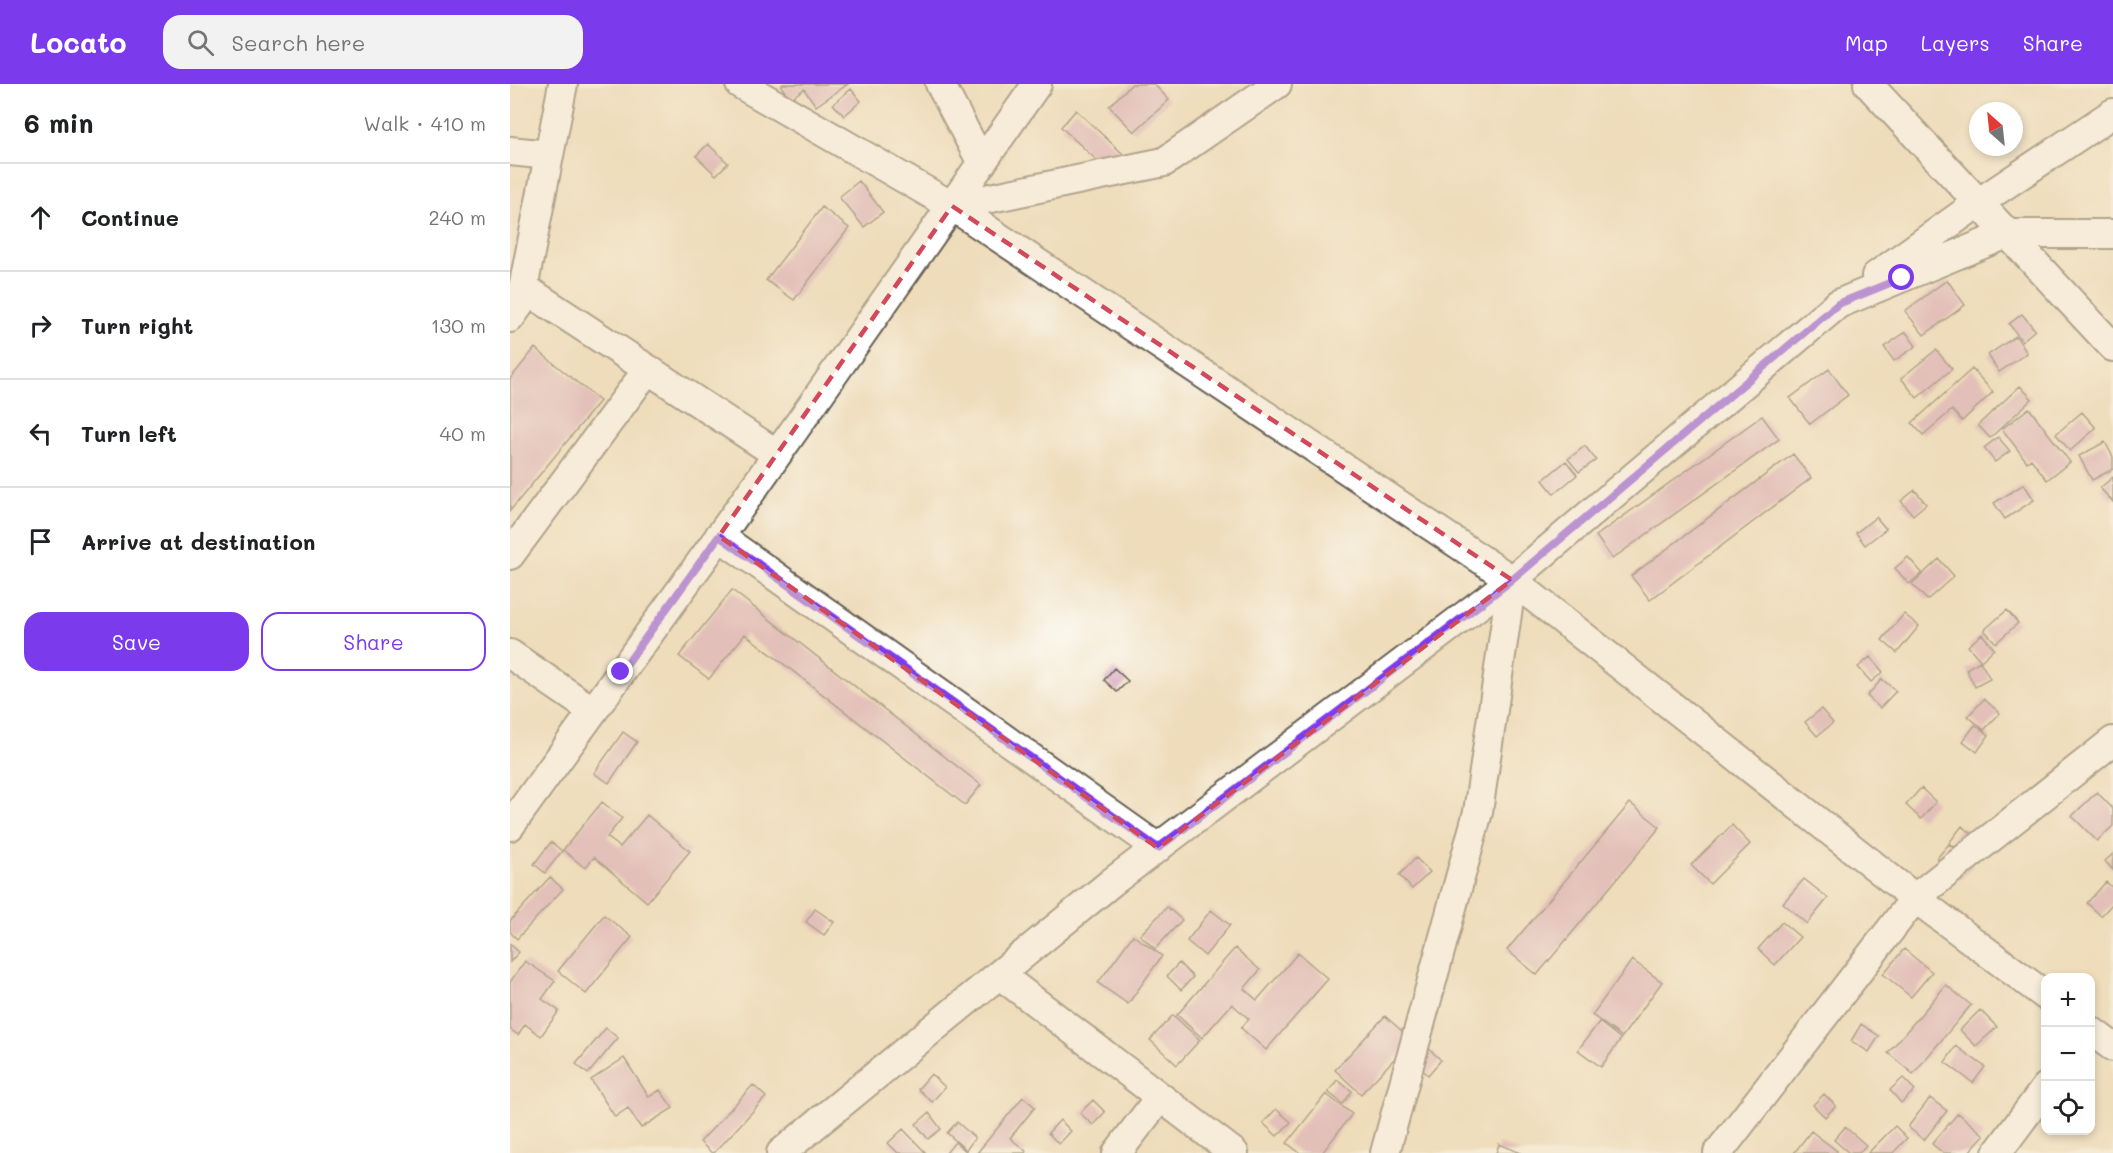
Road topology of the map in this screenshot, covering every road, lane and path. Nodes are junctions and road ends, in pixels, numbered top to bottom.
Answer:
1 (563, 84) edge
2 (740, 84) edge
3 (940, 84) edge
4 (1037, 84) edge
5 (1277, 84) edge
6 (1868, 84) edge
7 (2113, 113) edge
8 (510, 151) edge
9 (549, 155) junction
10 (982, 163) junction
11 (1978, 202) junction
12 (952, 206) junction
13 (2007, 234) junction
14 (2113, 234) edge
15 (524, 288) junction
16 (1838, 304) junction
17 (510, 318) edge
18 (2113, 347) edge
19 (648, 369) junction
20 (777, 454) junction
21 (719, 536) junction
22 (510, 555) edge
23 (1512, 580) junction
24 (510, 654) edge
25 (593, 711) junction
26 (2113, 741) edge
27 (510, 826) edge
28 (1158, 848) junction
29 (1915, 898) junction
30 (1000, 975) junction
31 (2041, 992) edge
32 (2095, 1033) edge
33 (2113, 1047) edge
34 (2041, 1094) edge
35 (1160, 1097) junction
36 (781, 1153) edge
37 (1118, 1153) edge
38 (1234, 1153) edge
39 (1385, 1153) edge
40 (1719, 1153) edge
41 (1997, 1153) edge

1 - 9 street
2 - 12 street
3 - 10 street
4 - 10 street
5 - 12 street
6 - 11 street
7 - 11 street
8 - 9 street
9 - 15 street
10 - 12 street
11 - 13 street
11 - 16 street
12 - 20 street
12 - 23 street
13 - 14 street
13 - 16 street
13 - 18 street
15 - 17 street
15 - 19 street
16 - 23 street
19 - 20 street
19 - 22 street
20 - 21 street
21 - 25 street
21 - 28 street
23 - 28 street
23 - 29 street
23 - 39 street
24 - 25 street
25 - 27 street
26 - 29 street
28 - 30 street
29 - 31 street
29 - 40 street
30 - 35 street
30 - 36 street
32 - 33 street
34 - 41 street
35 - 37 street
35 - 38 street

